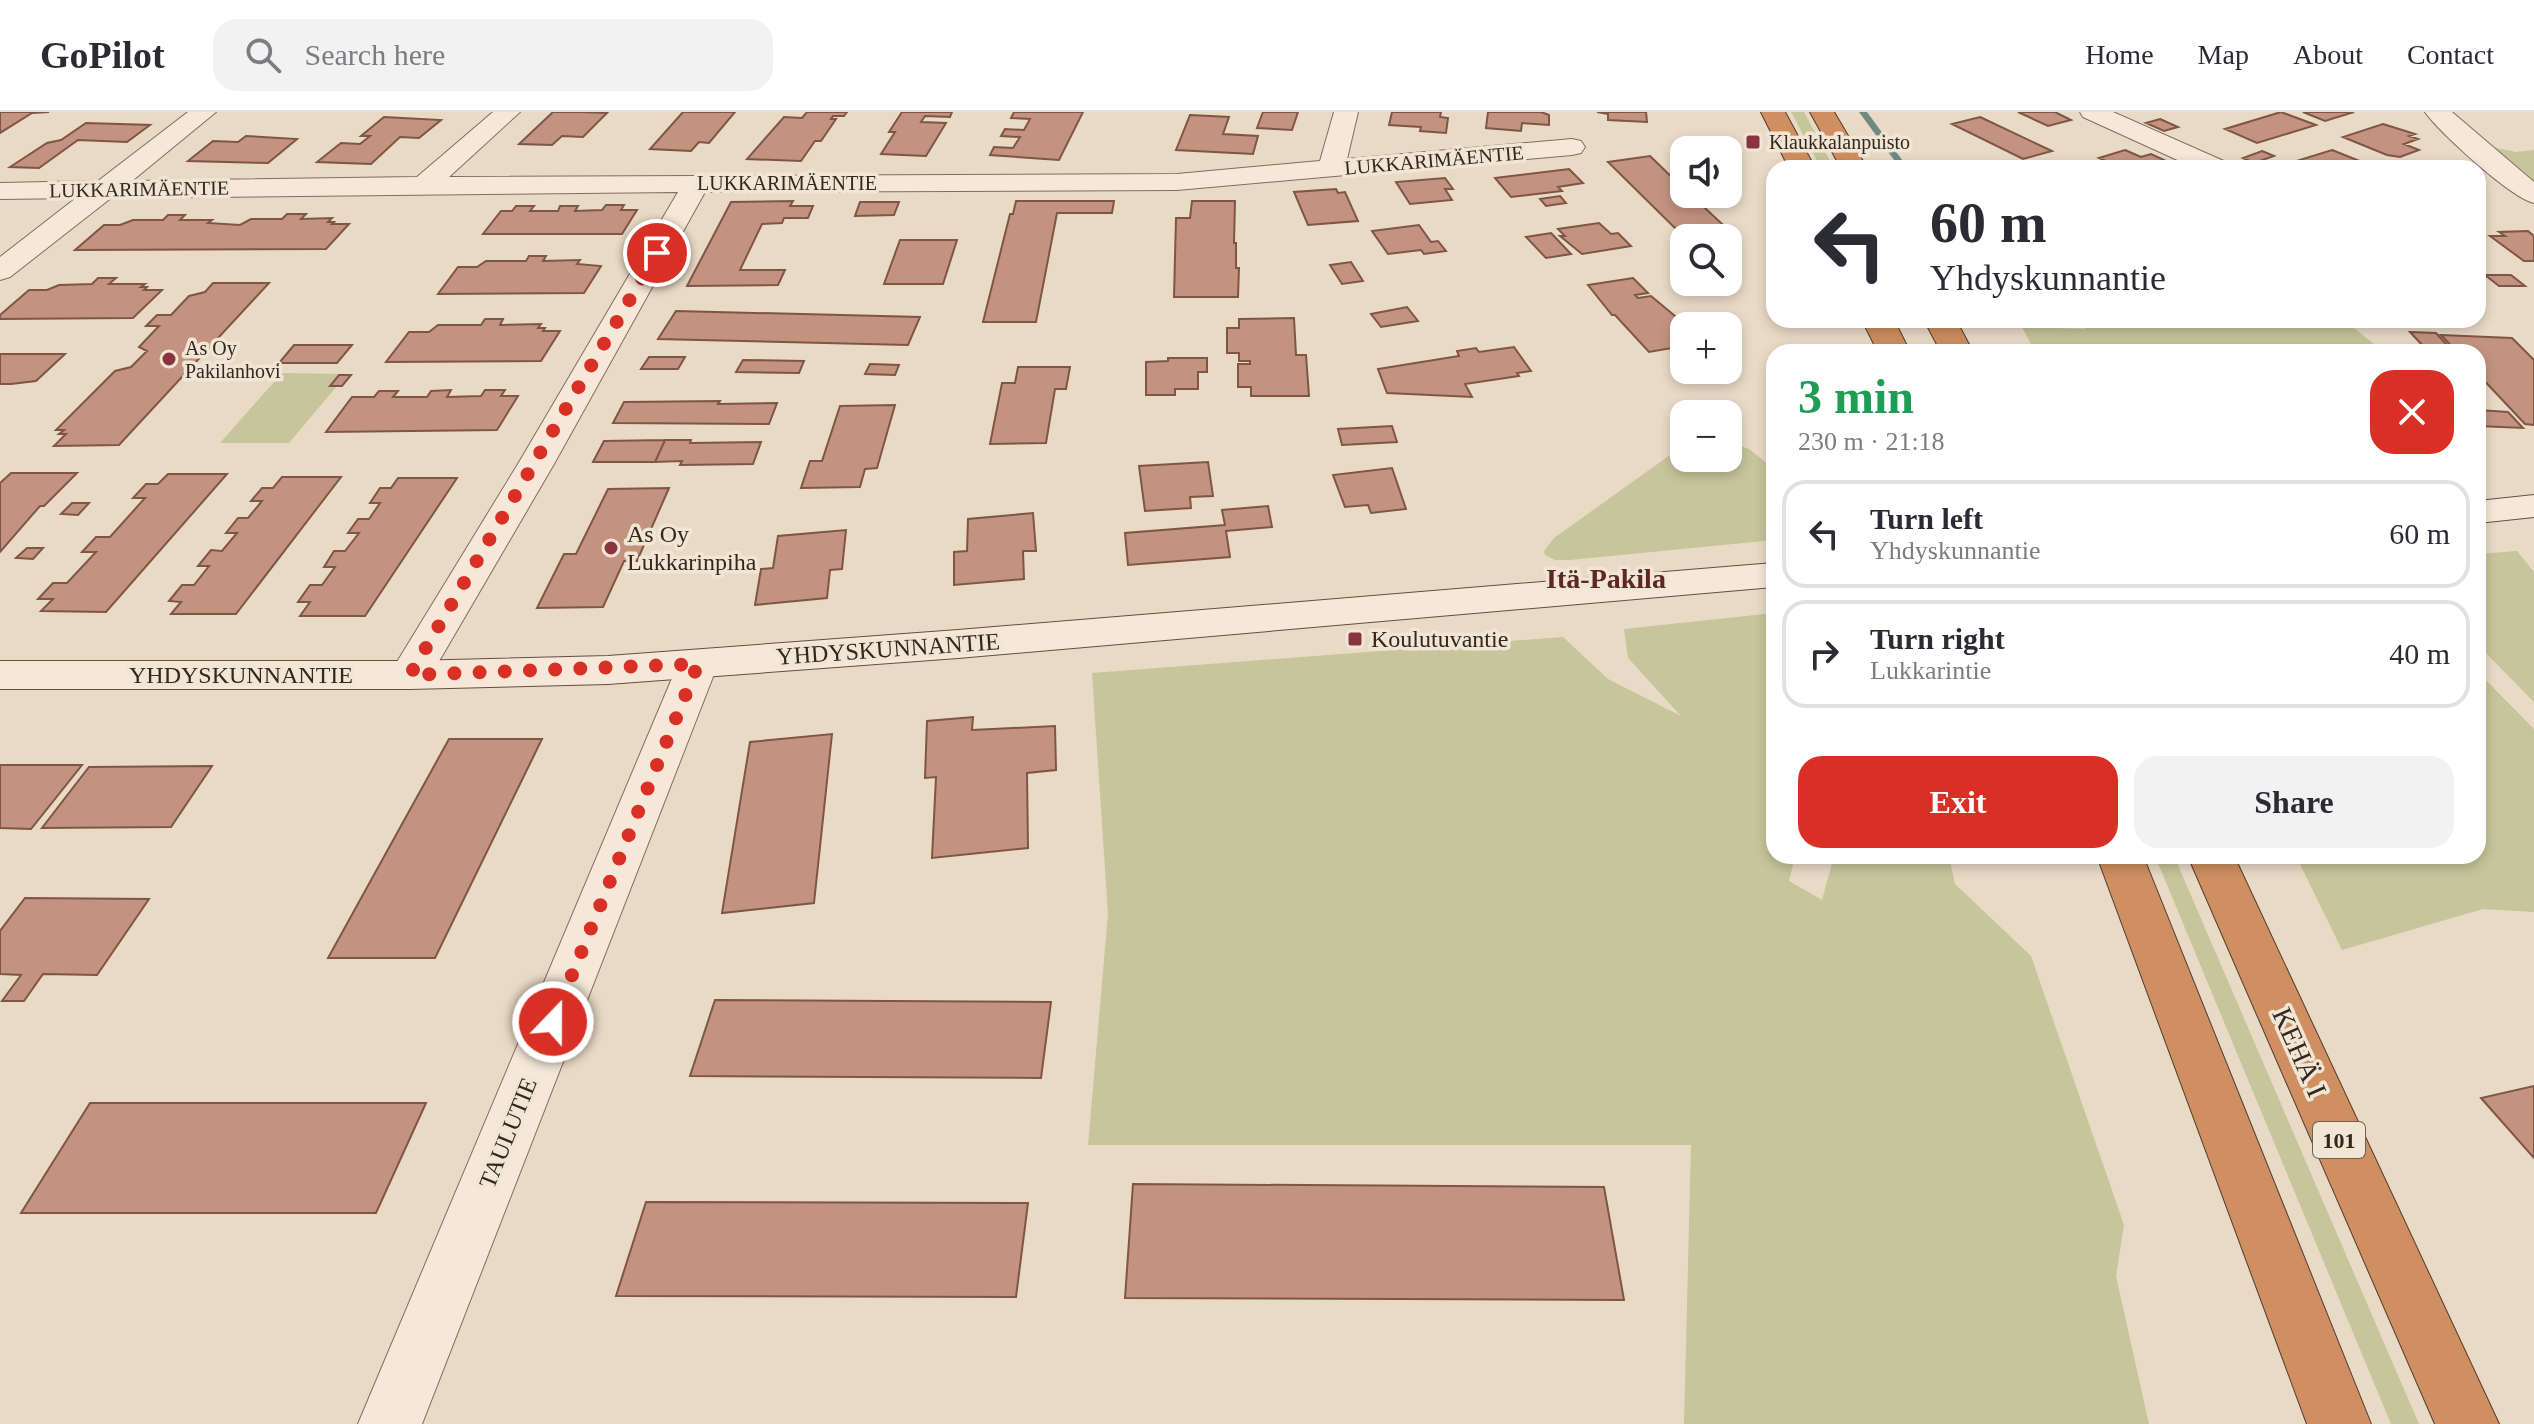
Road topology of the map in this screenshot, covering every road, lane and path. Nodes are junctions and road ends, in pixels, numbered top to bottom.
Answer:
1 (204, 112) edge
2 (508, 112) edge
3 (1346, 112) edge
4 (1773, 112) edge
5 (1822, 112) edge
6 (2092, 112) edge
7 (2437, 112) edge
8 (1572, 147) dead end
9 (1798, 160) edge
10 (1849, 160) edge
11 (2199, 160) edge
12 (2480, 160) edge
13 (1331, 169) junction
14 (2488, 169) edge
15 (697, 183) junction
16 (424, 185) junction
17 (102, 189) junction
18 (0, 191) edge
19 (2534, 195) edge
20 (0, 271) edge
21 (2534, 506) edge
22 (2486, 511) edge
23 (1757, 576) edge
24 (698, 664) junction
25 (0, 675) edge
26 (410, 675) junction
27 (2123, 864) edge
28 (2215, 864) edge
29 (390, 1424) edge
30 (2339, 1424) edge
31 (2467, 1424) edge

1 - 17 street
2 - 16 street
3 - 13 street
4 - 9 highway
5 - 10 highway
6 - 11 street
7 - 12 street
8 - 13 street, LUKKARIMÄENTIE
13 - 15 street, LUKKARIMÄENTIE
14 - 19 street
15 - 16 street, LUKKARIMÄENTIE
15 - 26 street
16 - 17 street, LUKKARIMÄENTIE
17 - 18 street, LUKKARIMÄENTIE
17 - 20 street
21 - 22 street
23 - 24 street, YHDYSKUNNANTIE
24 - 26 street, YHDYSKUNNANTIE
24 - 29 street, TAULUTIE
25 - 26 street, YHDYSKUNNANTIE
27 - 30 highway
28 - 31 highway, KEHÄ I / 101

